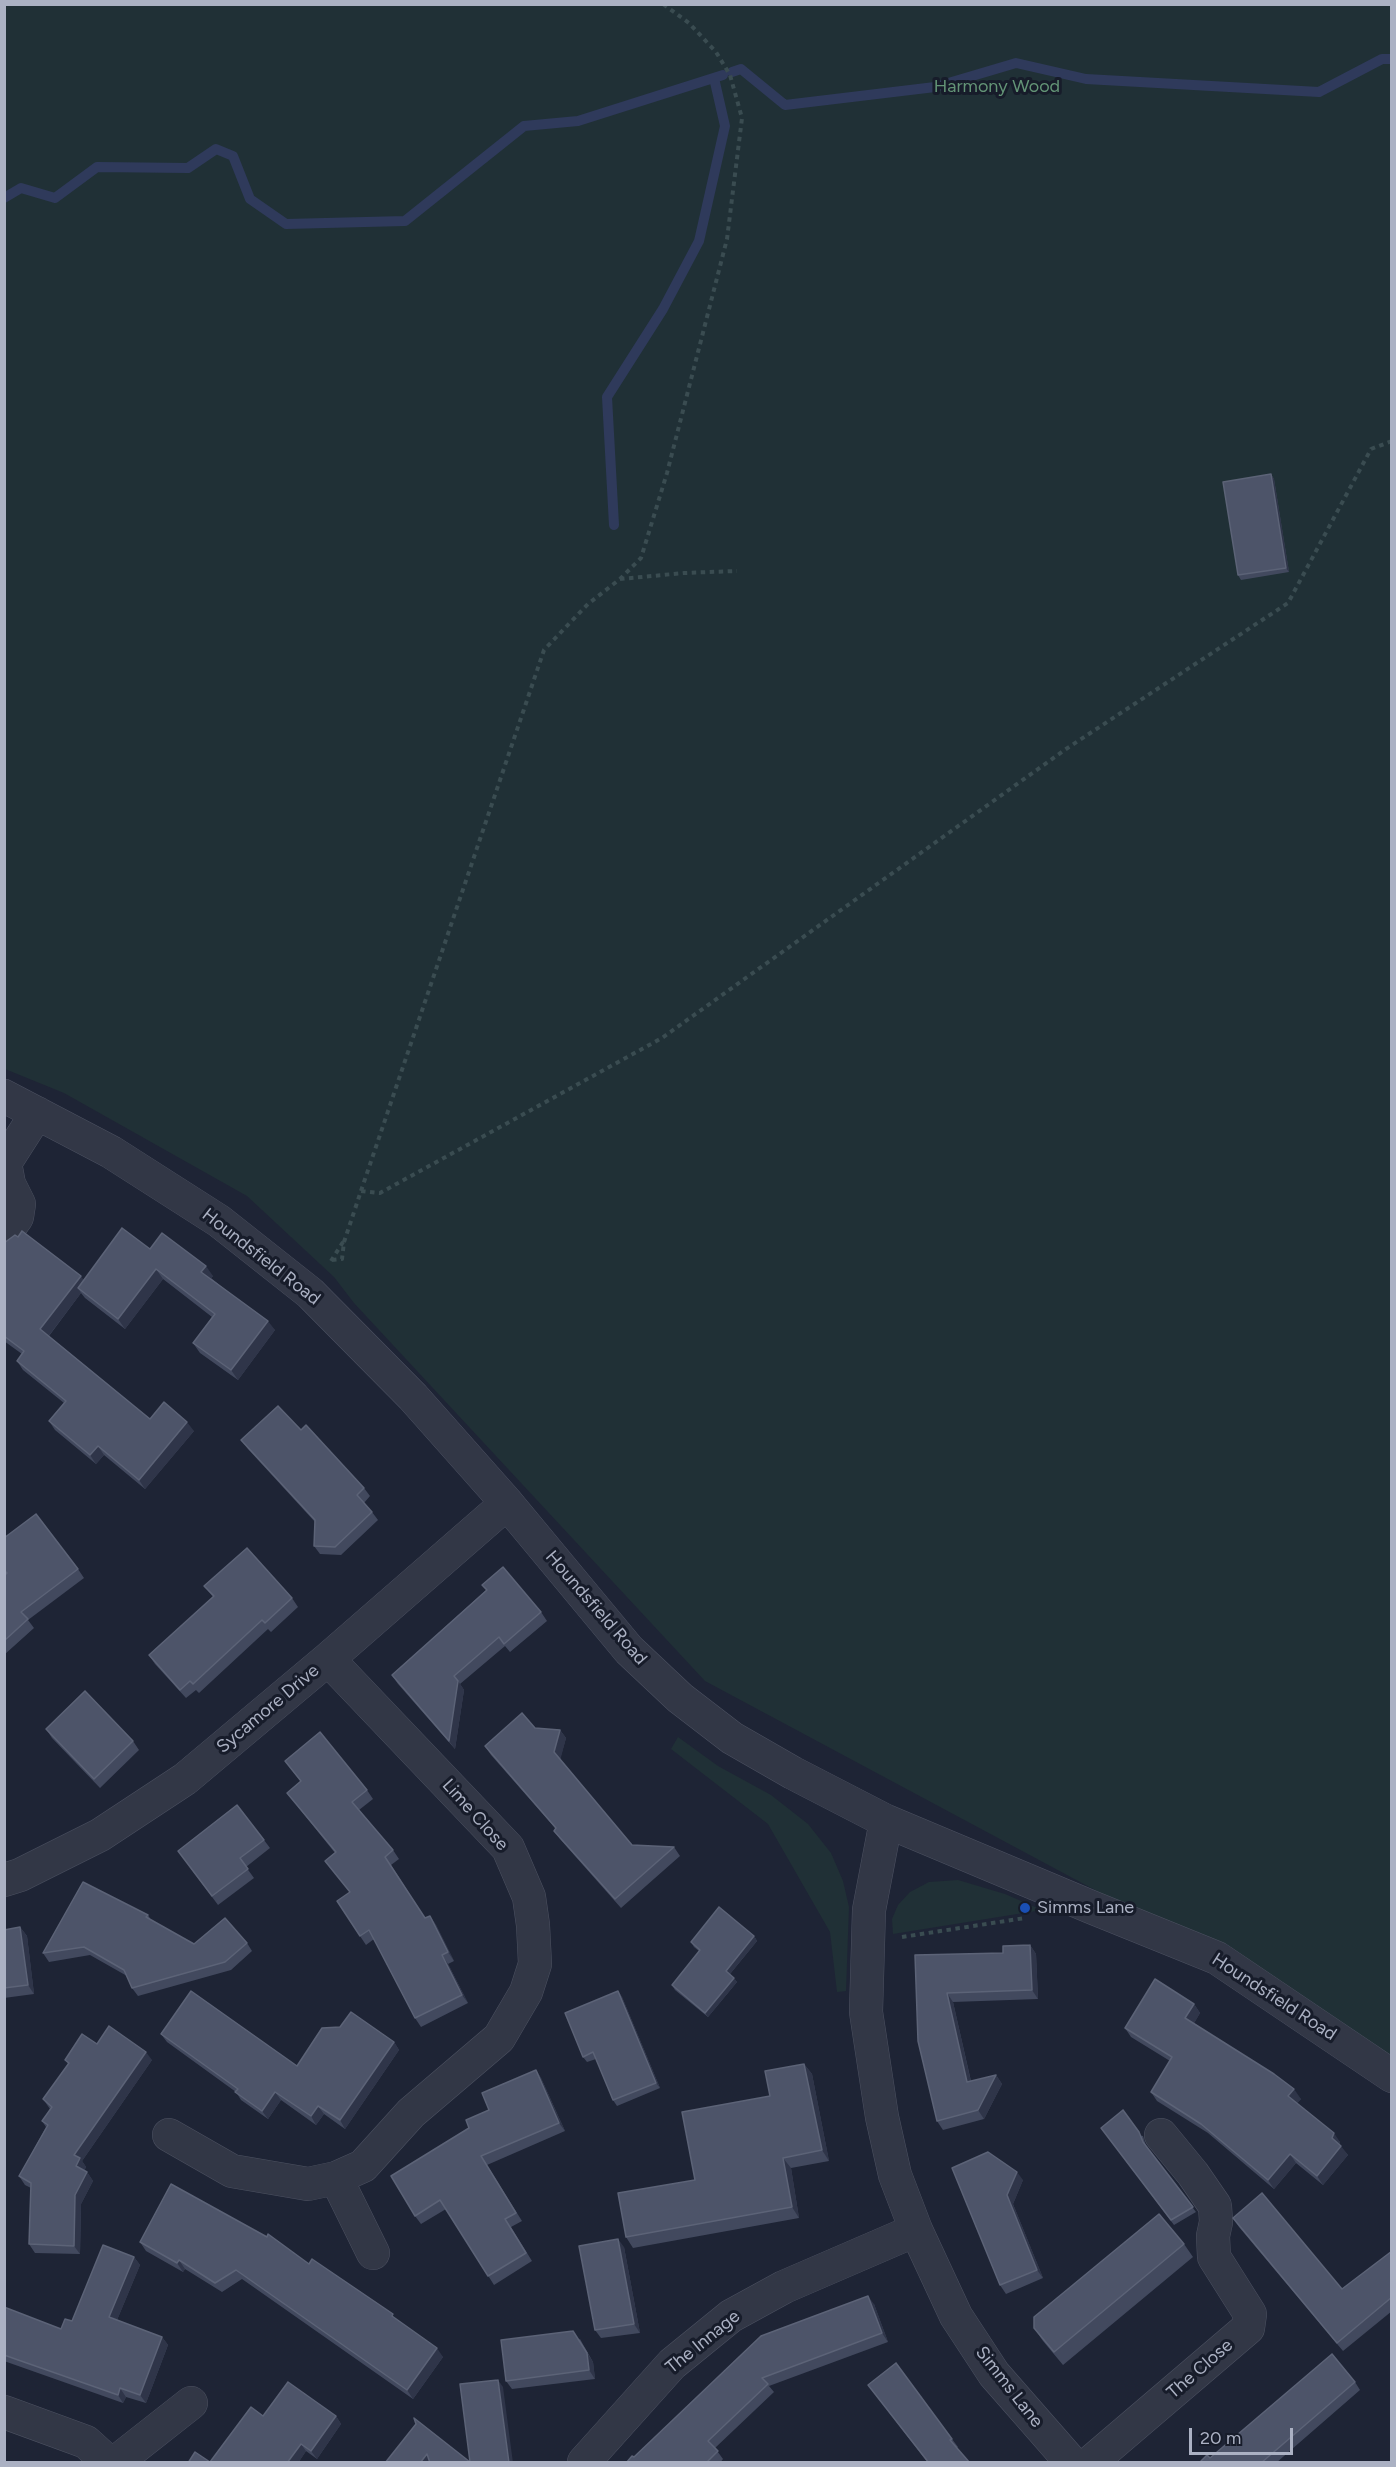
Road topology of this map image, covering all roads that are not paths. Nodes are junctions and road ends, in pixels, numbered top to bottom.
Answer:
1 (4, 1096) edge
2 (37, 1113) junction
3 (4, 1235) edge
4 (507, 1503) junction
5 (328, 1659) junction
6 (886, 1821) junction
7 (4, 1880) edge
8 (1392, 2076) edge
9 (169, 2135) dead end
10 (1161, 2135) dead end
11 (336, 2178) junction
12 (916, 2230) junction
13 (372, 2253) dead end
14 (191, 2403) dead end
15 (4, 2412) edge
16 (108, 2463) edge
17 (116, 2463) edge
18 (584, 2463) edge
19 (1071, 2463) edge
20 (1091, 2463) edge

1 - 2 street, Houndsfield Road
2 - 3 street
2 - 4 street, Houndsfield Road
4 - 5 street, Sycamore Drive
4 - 6 street, Houndsfield Road
5 - 7 street, Sycamore Drive
5 - 11 street, Lime Close
6 - 8 street, Houndsfield Road
6 - 12 street, Simms Lane
9 - 11 street, Lime Close
10 - 20 street, The Close
11 - 13 street
12 - 18 street, The Innage
12 - 19 street, Simms Lane
14 - 17 street
15 - 16 street

